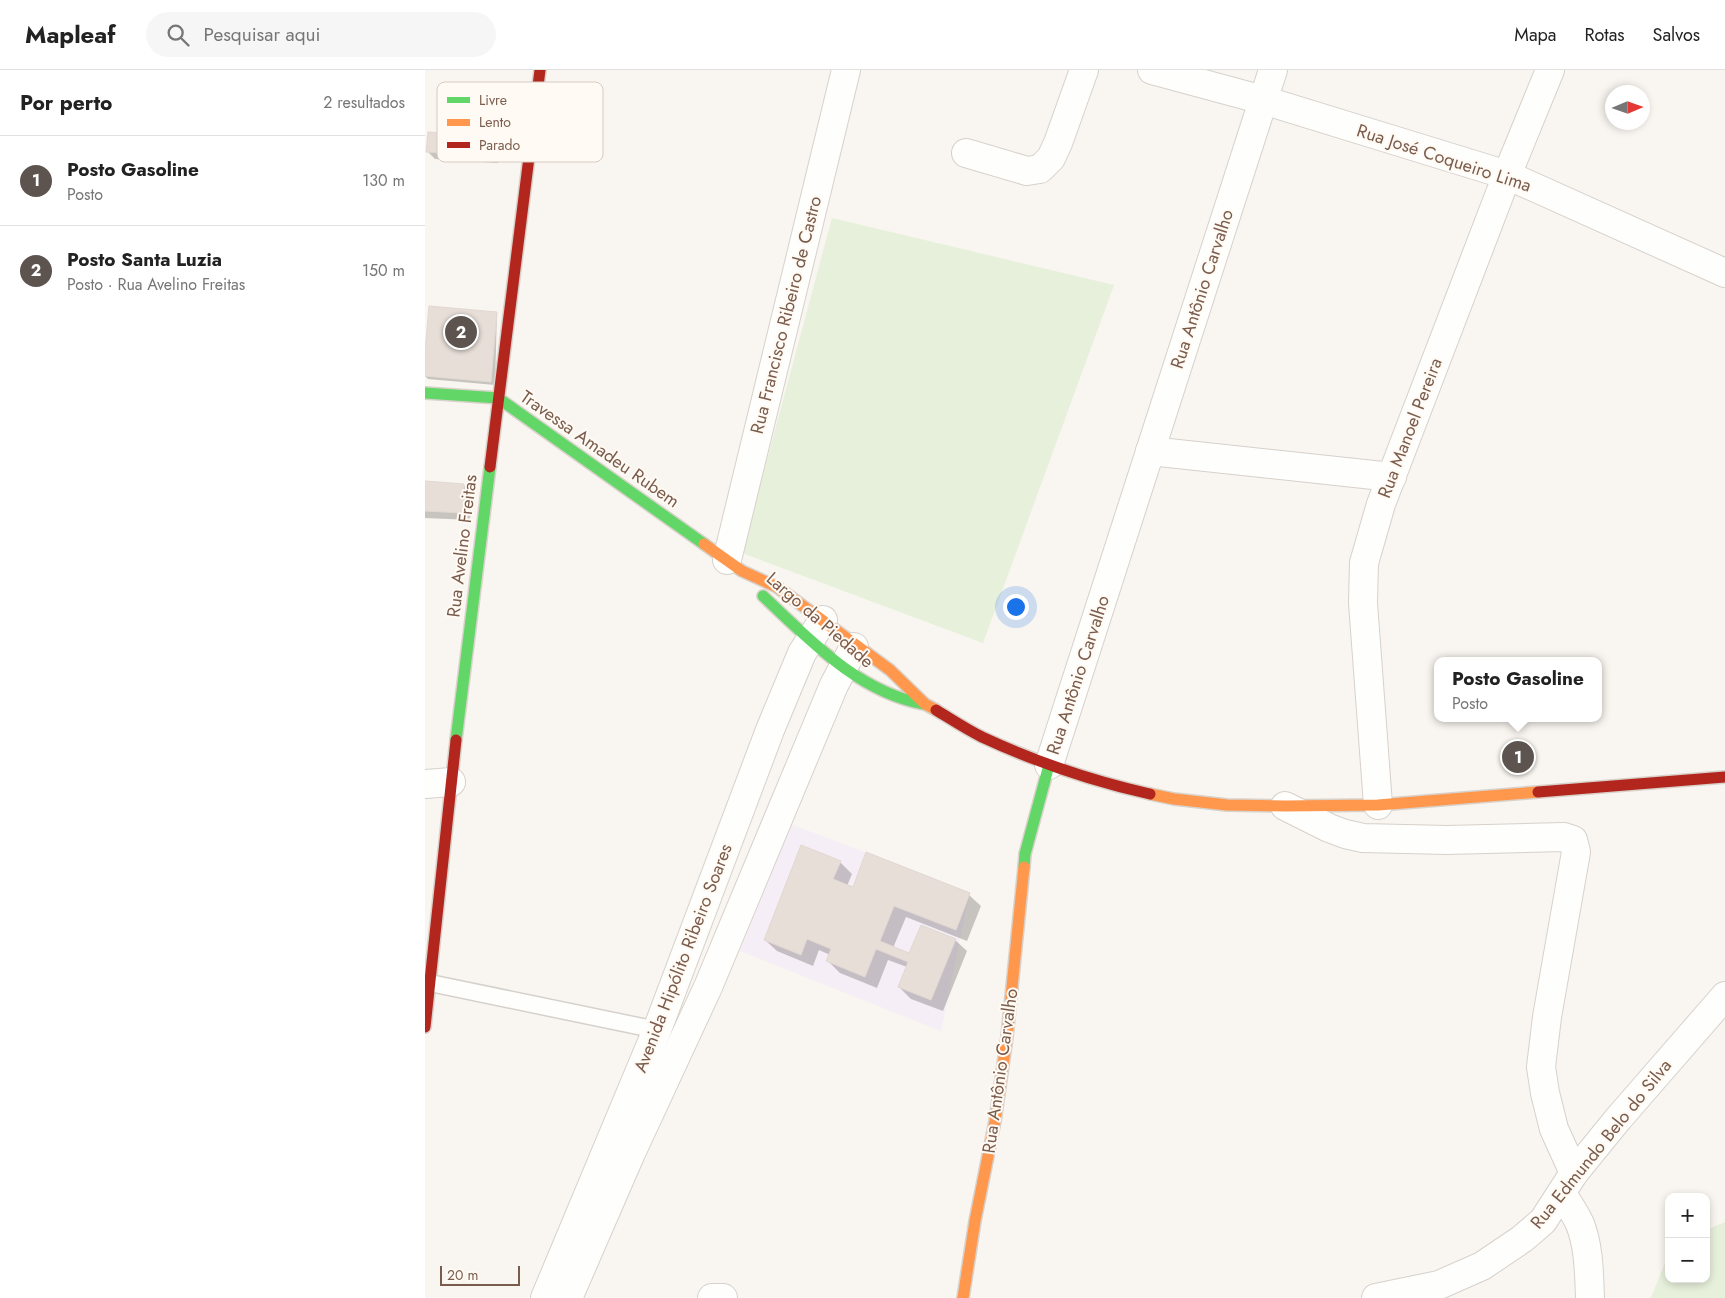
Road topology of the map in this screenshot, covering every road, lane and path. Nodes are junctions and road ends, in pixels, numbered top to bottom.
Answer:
1 (845, 70) edge
2 (1084, 70) edge
3 (1153, 70) edge
4 (1273, 70) edge
5 (1550, 70) edge
6 (1263, 100) junction
7 (966, 153) dead end
8 (528, 162) edge
9 (1507, 174) junction
10 (1725, 273) edge
11 (425, 393) edge
12 (498, 398) junction
13 (1150, 451) junction
14 (1392, 477) junction
15 (735, 566) junction
16 (816, 629) junction
17 (849, 655) junction
18 (925, 704) junction
19 (1049, 765) junction
20 (1725, 777) edge
21 (438, 783) edge
22 (1378, 804) junction
23 (1285, 806) junction
24 (679, 973) junction
25 (430, 983) junction
26 (708, 987) junction
27 (1725, 996) edge
28 (425, 1027) edge
29 (657, 1030) junction
30 (1568, 1183) junction
31 (545, 1298) edge
32 (568, 1298) edge
33 (712, 1298) edge
34 (723, 1298) edge
35 (963, 1298) edge
36 (1376, 1298) edge
37 (1590, 1298) edge

1 - 15 street, Rua Francisco Ribeiro de Castro
2 - 7 street
3 - 6 street, Rua José Coqueiro Lima
4 - 6 street, Rua Antônio Carvalho
5 - 9 street, Rua Manoel Pereira
6 - 9 street, Rua José Coqueiro Lima
6 - 13 street, Rua Antônio Carvalho
8 - 12 main road, Rua Avelino Freitas
9 - 10 street, Rua José Coqueiro Lima
9 - 14 street, Rua Manoel Pereira
11 - 12 main road, Travessa Amadeu Rubem
12 - 15 main road, Travessa Amadeu Rubem
12 - 21 main road, Rua Avelino Freitas
13 - 14 street
13 - 19 street, Rua Antônio Carvalho
14 - 22 street, Rua Manoel Pereira
15 - 16 main road, Largo da Piedade
15 - 16 main road, Largo da Piedade
16 - 17 main road, Largo da Piedade
16 - 17 main road, Largo da Piedade
16 - 24 street, Avenida Hipólito Ribeiro Soares
17 - 18 main road, Largo da Piedade
17 - 18 main road, Largo da Piedade
17 - 26 street, Avenida Hipólito Ribeiro Soares
18 - 19 main road, Largo da Piedade
19 - 23 main road, Largo da Piedade
19 - 35 main road, Rua Antônio Carvalho
20 - 22 main road, Largo da Piedade
21 - 25 main road, Rua Avelino Freitas
22 - 23 main road, Largo da Piedade
23 - 30 street
24 - 26 street
24 - 29 street, Avenida Hipólito Ribeiro Soares
25 - 28 main road, Rua Avelino Freitas
25 - 29 lane
26 - 32 street, Avenida Hipólito Ribeiro Soares
27 - 30 street, Rua Edmundo Belo do Silva
29 - 31 street, Avenida Hipólito Ribeiro Soares
30 - 36 street, Rua Edmundo Belo do Silva
30 - 37 street
33 - 34 street

